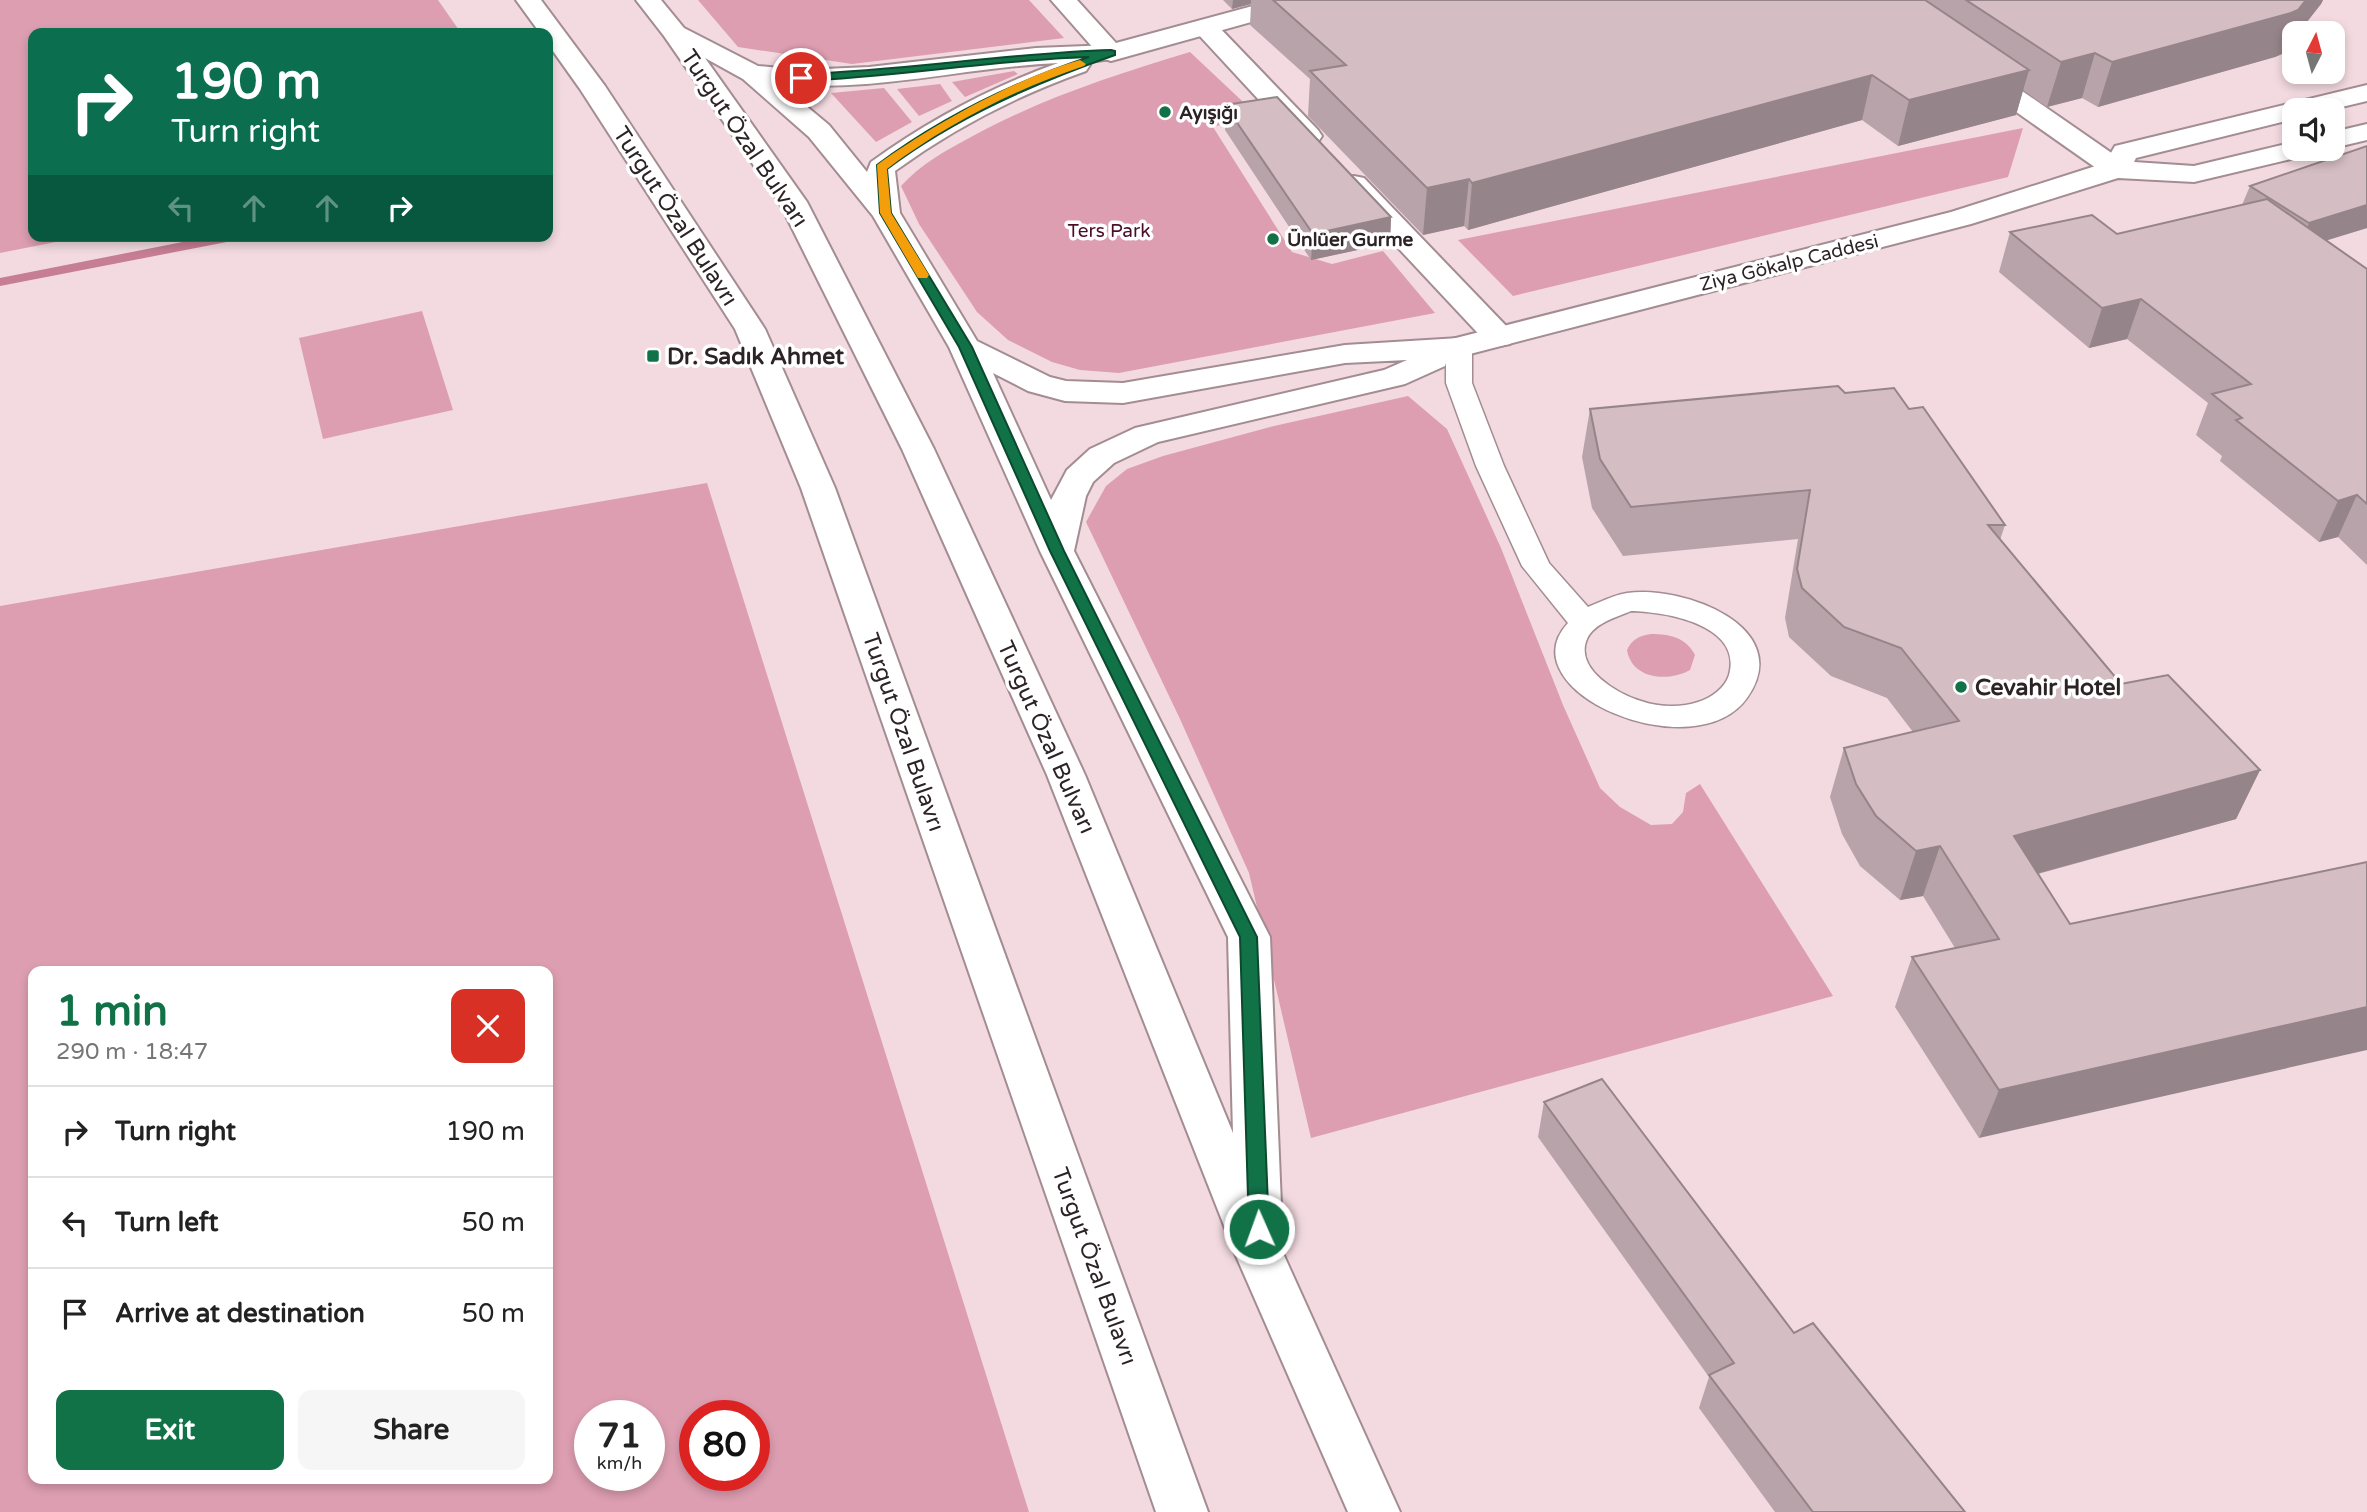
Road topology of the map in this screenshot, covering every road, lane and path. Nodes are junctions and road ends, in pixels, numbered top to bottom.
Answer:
1 (528, 0) edge
2 (648, 0) edge
3 (1063, 0) edge
4 (1303, 0) edge
5 (549, 28) edge
6 (1206, 28) junction
7 (673, 31) junction
8 (553, 34) edge
9 (1111, 53) junction
10 (1955, 58) edge
11 (752, 74) junction
12 (2367, 93) edge
13 (2345, 99) edge
14 (2282, 114) edge
15 (2367, 132) edge
16 (2345, 137) edge
17 (2282, 153) edge
18 (2116, 169) junction
19 (886, 213) junction
20 (1500, 337) junction
21 (965, 347) junction
22 (1459, 347) junction
23 (1057, 551) junction
24 (1583, 621) junction
25 (1260, 1256) junction
26 (1182, 1512) edge
27 (1374, 1512) edge

1 - 5 main road, Turgut Özal Bulavrı
2 - 7 main road, Turgut Özal Bulvarı
3 - 9 main road
4 - 6 main road
6 - 9 main road
6 - 20 main road
7 - 11 main road
7 - 25 main road, Turgut Özal Bulvarı
8 - 26 main road, Turgut Özal Bulavrı
9 - 11 main road
9 - 19 main road
10 - 18 main road
11 - 19 main road
12 - 13 main road, Ziya Gökalp Caddesi
14 - 18 main road, Ziya Gökalp Caddesi
15 - 16 main road
17 - 18 main road, Ziya Gökalp Caddesi
18 - 20 main road, Ziya Gökalp Caddesi
19 - 21 main road
20 - 22 main road, Ziya Gökalp Caddesi
21 - 22 main road
21 - 23 main road
22 - 23 main road
22 - 24 lane
23 - 25 main road
24 - 24 lane
25 - 27 main road, Turgut Özal Bulvarı

